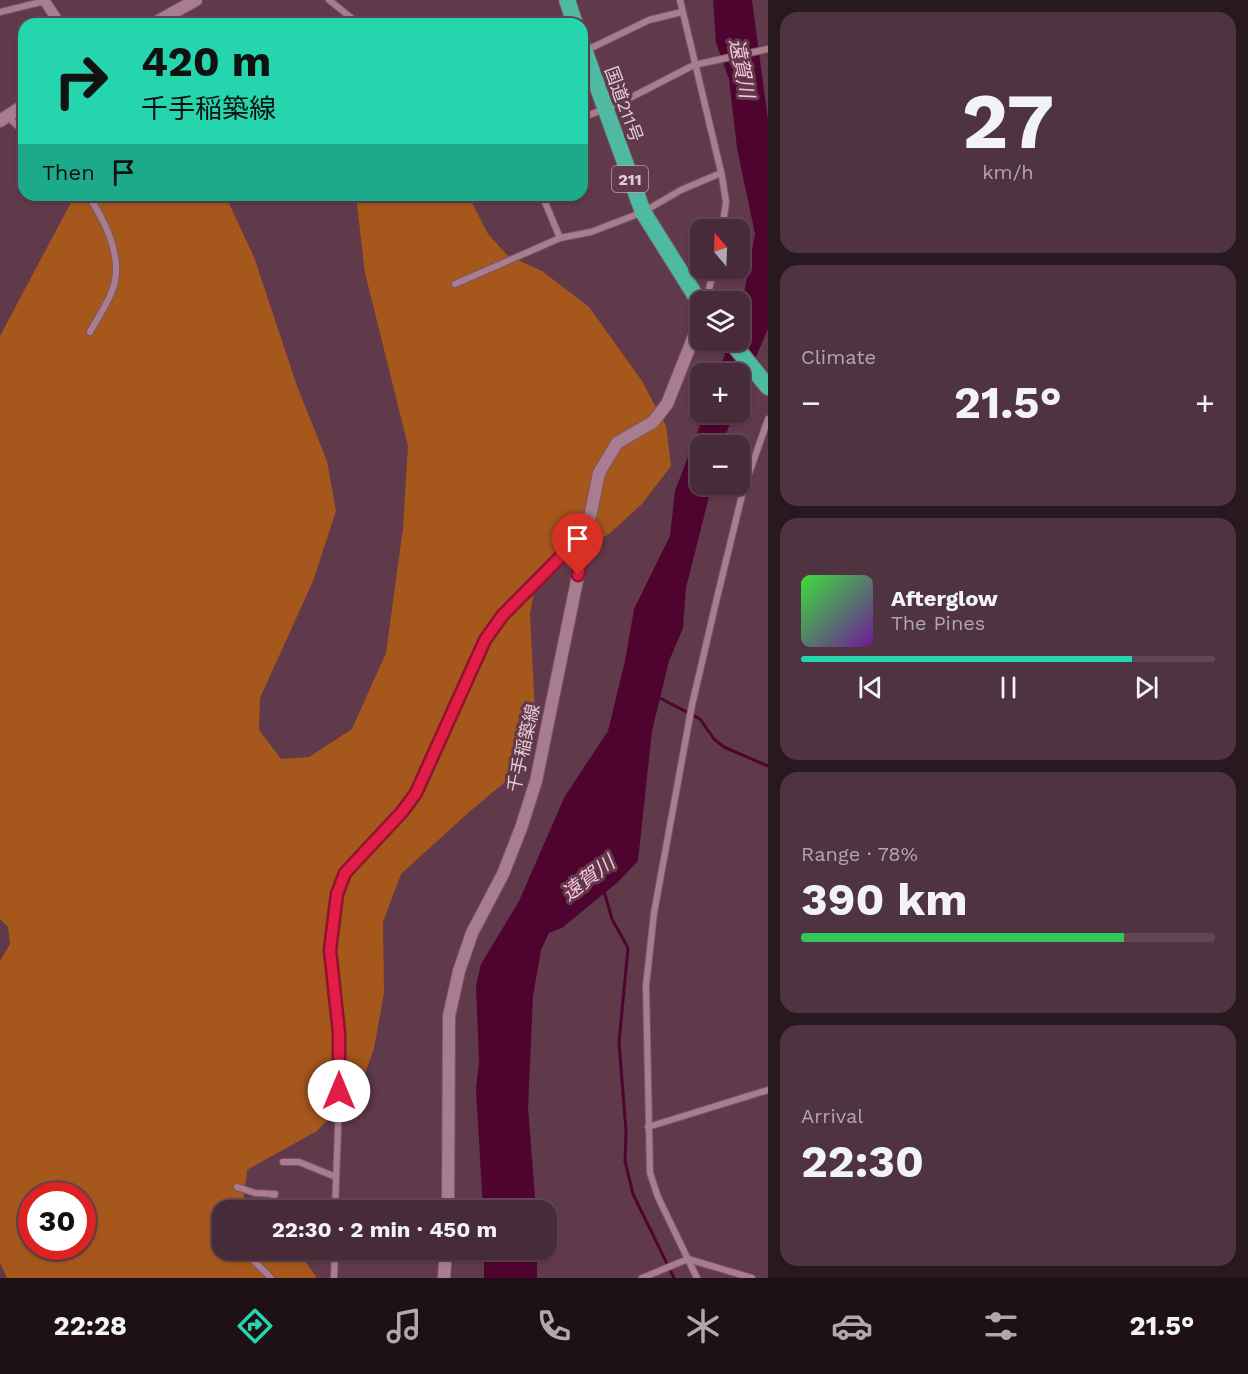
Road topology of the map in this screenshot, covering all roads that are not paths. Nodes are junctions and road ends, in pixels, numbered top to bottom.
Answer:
1 (45, 0) edge
2 (196, 0) edge
3 (329, 0) edge
4 (567, 0) edge
5 (680, 0) edge
6 (0, 12) edge
7 (682, 12) junction
8 (56, 18) edge
9 (164, 18) edge
10 (352, 18) edge
11 (573, 18) edge
12 (588, 45) edge
13 (768, 49) edge
14 (588, 61) edge
15 (697, 64) junction
16 (18, 109) edge
17 (605, 110) junction
18 (588, 116) edge
19 (4, 119) edge
20 (18, 128) edge
21 (721, 173) junction
22 (92, 201) edge
23 (545, 201) edge
24 (643, 212) junction
25 (724, 219) edge
26 (560, 238) junction
27 (455, 284) dead end
28 (692, 291) edge
29 (90, 332) dead end
30 (690, 346) edge
31 (739, 351) edge
32 (768, 387) edge
33 (768, 419) edge
34 (588, 529) junction
35 (768, 1090) edge
36 (648, 1128) junction
37 (283, 1162) dead end
38 (336, 1177) junction
39 (237, 1187) dead end
40 (273, 1200) edge
41 (335, 1200) edge
42 (448, 1200) edge
43 (688, 1259) junction
44 (253, 1260) edge
45 (335, 1260) edge
46 (445, 1260) edge
47 (271, 1278) edge
48 (334, 1278) edge
49 (444, 1278) edge
50 (642, 1278) edge
51 (697, 1278) edge
52 (752, 1278) edge

1 - 6 street
1 - 8 street
2 - 9 main road
3 - 10 street
4 - 11 highway
5 - 7 street
7 - 12 street
7 - 15 street
13 - 15 street
14 - 17 highway, 国道211号 / 211
15 - 17 street
15 - 21 street
16 - 19 main road
17 - 18 street
17 - 24 highway, 国道211号 / 211
19 - 20 street
21 - 24 street
21 - 25 street
22 - 29 street
23 - 26 street
24 - 26 street
24 - 28 highway, 国道211号 / 211
26 - 27 street
30 - 34 main road, 千手稲築線
31 - 32 highway
33 - 36 street
34 - 38 street
34 - 42 main road, 千手稲築線
35 - 36 street
36 - 43 street
37 - 38 street
38 - 41 street
39 - 40 street
43 - 50 street
43 - 51 street
43 - 52 street
44 - 47 street
45 - 48 street
46 - 49 main road

